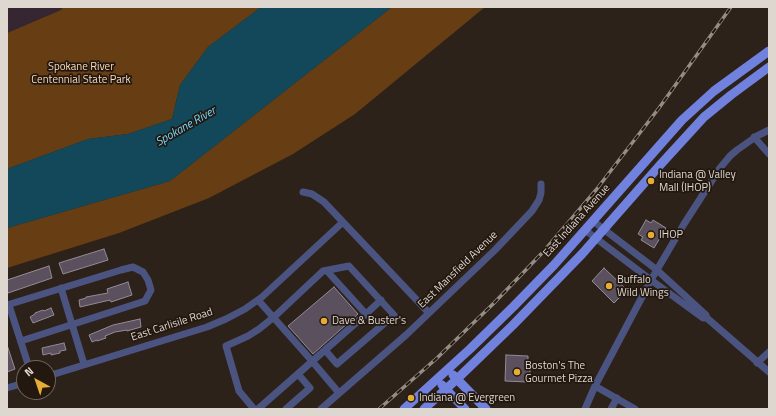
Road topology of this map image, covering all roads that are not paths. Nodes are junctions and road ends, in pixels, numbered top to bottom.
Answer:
1 (769, 51) edge
2 (769, 67) edge
3 (769, 130) edge
4 (754, 137) junction
5 (769, 154) edge
6 (541, 184) dead end
7 (303, 192) dead end
8 (593, 221) junction
9 (343, 222) junction
10 (586, 230) junction
11 (604, 230) junction
12 (596, 238) junction
13 (657, 270) junction
14 (327, 271) junction
15 (651, 280) junction
16 (61, 288) junction
17 (258, 300) junction
18 (381, 300) junction
19 (8, 305) edge
20 (429, 313) junction
21 (366, 314) junction
22 (274, 317) junction
23 (707, 318) junction
24 (72, 325) junction
25 (20, 341) junction
26 (325, 350) junction
27 (769, 352) edge
28 (27, 360) edge
29 (312, 361) junction
30 (757, 363) junction
31 (84, 364) junction
32 (448, 370) junction
33 (769, 372) edge
34 (56, 373) edge
35 (298, 374) junction
36 (457, 379) junction
37 (437, 380) junction
38 (596, 386) junction
39 (446, 390) junction
40 (339, 393) junction
41 (617, 398) junction
42 (254, 409) edge
43 (258, 409) edge
44 (286, 409) edge
45 (322, 409) edge
46 (404, 409) edge
47 (424, 409) edge
48 (465, 409) edge
49 (486, 409) edge
50 (584, 409) edge
51 (611, 409) edge
52 (635, 409) edge

1 - 8 main road, East Indiana Avenue
2 - 11 main road
3 - 4 street
4 - 5 street
4 - 13 street
6 - 20 street, East Mansfield Avenue
7 - 9 street
8 - 10 main road, East Indiana Avenue
8 - 11 street
9 - 17 street, East Carlisile Road
9 - 20 street
10 - 12 street
10 - 32 main road, East Indiana Avenue
11 - 12 main road
11 - 13 street
12 - 15 street
12 - 36 main road
13 - 15 street
13 - 23 street
14 - 18 street
14 - 21 street
14 - 22 street
15 - 23 street
15 - 38 street
16 - 19 street
16 - 24 street
16 - 24 street
17 - 22 street
17 - 31 street, East Carlisile Road
18 - 21 street
18 - 26 street
19 - 25 street
20 - 40 street, East Mansfield Avenue
21 - 26 street
22 - 29 street
22 - 42 street
23 - 30 street
24 - 25 street
24 - 31 street
25 - 28 street
26 - 29 street
27 - 30 street
29 - 35 street
29 - 40 street
30 - 33 street
31 - 34 street, East Carlisile Road
32 - 36 main road
32 - 37 main road, East Indiana Avenue
35 - 43 street
35 - 44 street
36 - 39 main road
36 - 49 main road
37 - 39 main road
37 - 46 main road, East Indiana Avenue
38 - 41 street
38 - 50 street
39 - 47 main road
39 - 48 main road
40 - 45 street, East Mansfield Avenue
41 - 51 street
41 - 52 street

